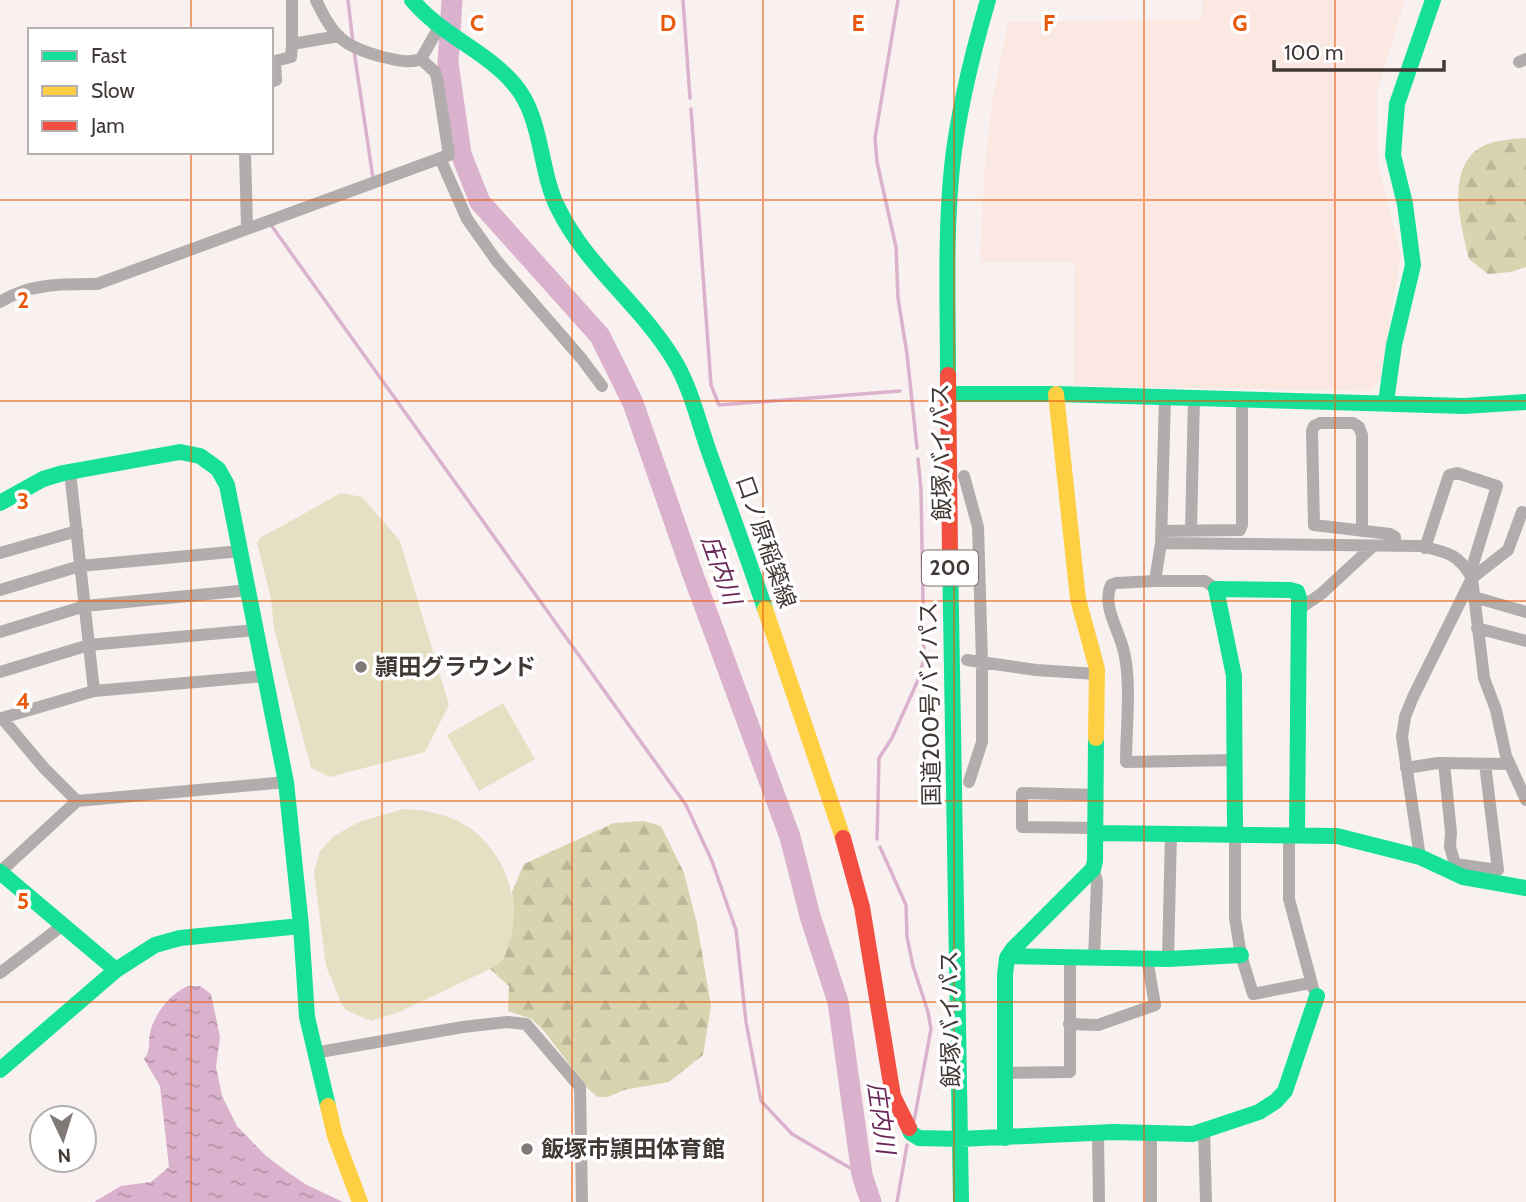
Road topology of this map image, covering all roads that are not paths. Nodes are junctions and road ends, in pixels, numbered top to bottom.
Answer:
1 (292, 0) edge
2 (316, 0) edge
3 (412, 0) edge
4 (988, 0) edge
5 (1002, 0) edge
6 (1433, 0) edge
7 (439, 27) junction
8 (339, 36) junction
9 (292, 44) junction
10 (421, 59) junction
11 (273, 81) edge
12 (245, 154) edge
13 (440, 159) junction
14 (247, 227) junction
15 (0, 302) edge
16 (602, 386) dead end
17 (956, 394) junction
18 (1056, 394) junction
19 (1165, 396) junction
20 (1194, 397) junction
21 (1242, 398) junction
22 (1386, 402) junction
23 (1526, 402) edge
24 (71, 472) junction
25 (0, 503) edge
26 (1522, 512) dead end
27 (77, 531) junction
28 (1191, 531) junction
29 (1363, 531) dead end
30 (1162, 537) junction
31 (1373, 546) junction
32 (1395, 546) junction
33 (1424, 548) junction
34 (240, 551) junction
35 (0, 553) edge
36 (80, 566) junction
37 (1471, 576) junction
38 (1155, 581) junction
39 (1216, 589) junction
40 (0, 590) edge
41 (248, 590) junction
42 (1474, 597) junction
43 (85, 606) junction
44 (1299, 609) junction
45 (1526, 612) edge
46 (1477, 628) junction
47 (256, 630) junction
48 (0, 632) edge
49 (1526, 641) edge
50 (89, 645) junction
51 (975, 661) junction
52 (0, 672) edge
53 (1097, 674) junction
54 (265, 676) junction
55 (94, 691) junction
56 (1, 718) edge
57 (1234, 760) junction
58 (1444, 763) junction
59 (1485, 764) junction
60 (1509, 765) junction
61 (1406, 768) junction
62 (286, 782) junction
63 (1097, 795) junction
64 (1526, 800) edge
65 (77, 802) junction
66 (1097, 830) junction
67 (1171, 833) junction
68 (1235, 833) junction
69 (1293, 834) junction
70 (1420, 857) junction
71 (1094, 869) junction
72 (0, 872) edge
73 (1498, 877) junction
74 (1526, 888) edge
75 (63, 925) junction
76 (301, 926) junction
77 (1241, 955) junction
78 (1008, 956) junction
79 (1070, 957) junction
80 (1094, 958) junction
81 (1147, 959) junction
82 (1168, 959) junction
83 (116, 970) junction
84 (0, 973) edge
85 (1313, 990) junction
86 (1069, 1024) junction
87 (314, 1053) junction
88 (0, 1070) edge
89 (1005, 1073) junction
90 (1204, 1130) junction
91 (1098, 1133) junction
92 (1151, 1134) junction
93 (1005, 1138) junction
94 (968, 1139) junction
95 (360, 1202) edge
96 (582, 1202) edge
97 (961, 1202) edge
98 (975, 1202) edge
99 (1099, 1202) edge
100 (1152, 1202) edge
101 (1206, 1202) edge

1 - 9 street
2 - 8 street
3 - 7 main road, 口ノ原稲築線
4 - 17 main road, 国道200号バイパス / 200
5 - 17 main road, 飯塚バイパス / 200
6 - 22 main road
7 - 10 street
7 - 94 main road, 口ノ原稲築線
8 - 9 street
8 - 10 street
9 - 11 street
10 - 13 street
12 - 14 street
13 - 14 street
13 - 16 street
14 - 15 street
17 - 18 main road
17 - 51 main road, 飯塚バイパス / 200
17 - 94 main road, 国道200号バイパス / 200
18 - 19 main road
18 - 53 main road
19 - 20 main road
19 - 30 street
20 - 21 main road
20 - 28 street
21 - 22 main road
21 - 28 street
22 - 23 main road
24 - 25 main road
24 - 27 street
24 - 34 main road
26 - 37 street
27 - 35 street
27 - 36 street
28 - 30 street
29 - 32 street
30 - 31 street
30 - 38 street
31 - 32 street
31 - 44 street
32 - 33 street
33 - 37 street
33 - 37 street
34 - 36 street
34 - 41 main road
36 - 40 street
36 - 43 street
37 - 42 street
37 - 61 street
38 - 39 street
38 - 57 street
39 - 44 main road
39 - 57 main road
41 - 43 street
41 - 47 main road
42 - 45 street
42 - 46 street
43 - 48 street
43 - 50 street
44 - 69 main road
46 - 49 street
46 - 60 street
47 - 50 street
47 - 54 main road
50 - 52 street
50 - 55 street
51 - 53 street
51 - 94 main road, 飯塚バイパス / 200
53 - 63 main road
54 - 55 street
54 - 62 main road
55 - 56 street
56 - 65 street
57 - 68 main road
58 - 59 street
58 - 61 street
58 - 73 street
59 - 60 street
59 - 73 street
60 - 64 street
61 - 70 street
62 - 65 street
62 - 76 main road
63 - 66 main road
63 - 66 street
65 - 72 street
66 - 67 main road
66 - 71 main road
67 - 68 main road
67 - 82 street
68 - 69 main road
68 - 77 street
69 - 70 main road
69 - 85 street
70 - 73 main road
71 - 78 main road
71 - 80 street
72 - 75 main road
73 - 74 main road
75 - 83 main road
75 - 84 street
76 - 83 main road
76 - 87 main road
77 - 82 main road
77 - 85 street
78 - 79 main road
78 - 89 main road
79 - 80 main road
79 - 86 street
80 - 81 main road
81 - 82 main road
81 - 86 street
83 - 88 main road
85 - 90 main road
86 - 89 street
87 - 95 main road
87 - 96 street
89 - 93 main road
90 - 92 main road
90 - 101 street
91 - 92 main road
91 - 93 main road
91 - 99 street
92 - 100 street
93 - 94 main road
94 - 97 main road, 国道200号バイパス / 200
94 - 98 main road, 飯塚バイパス / 200

